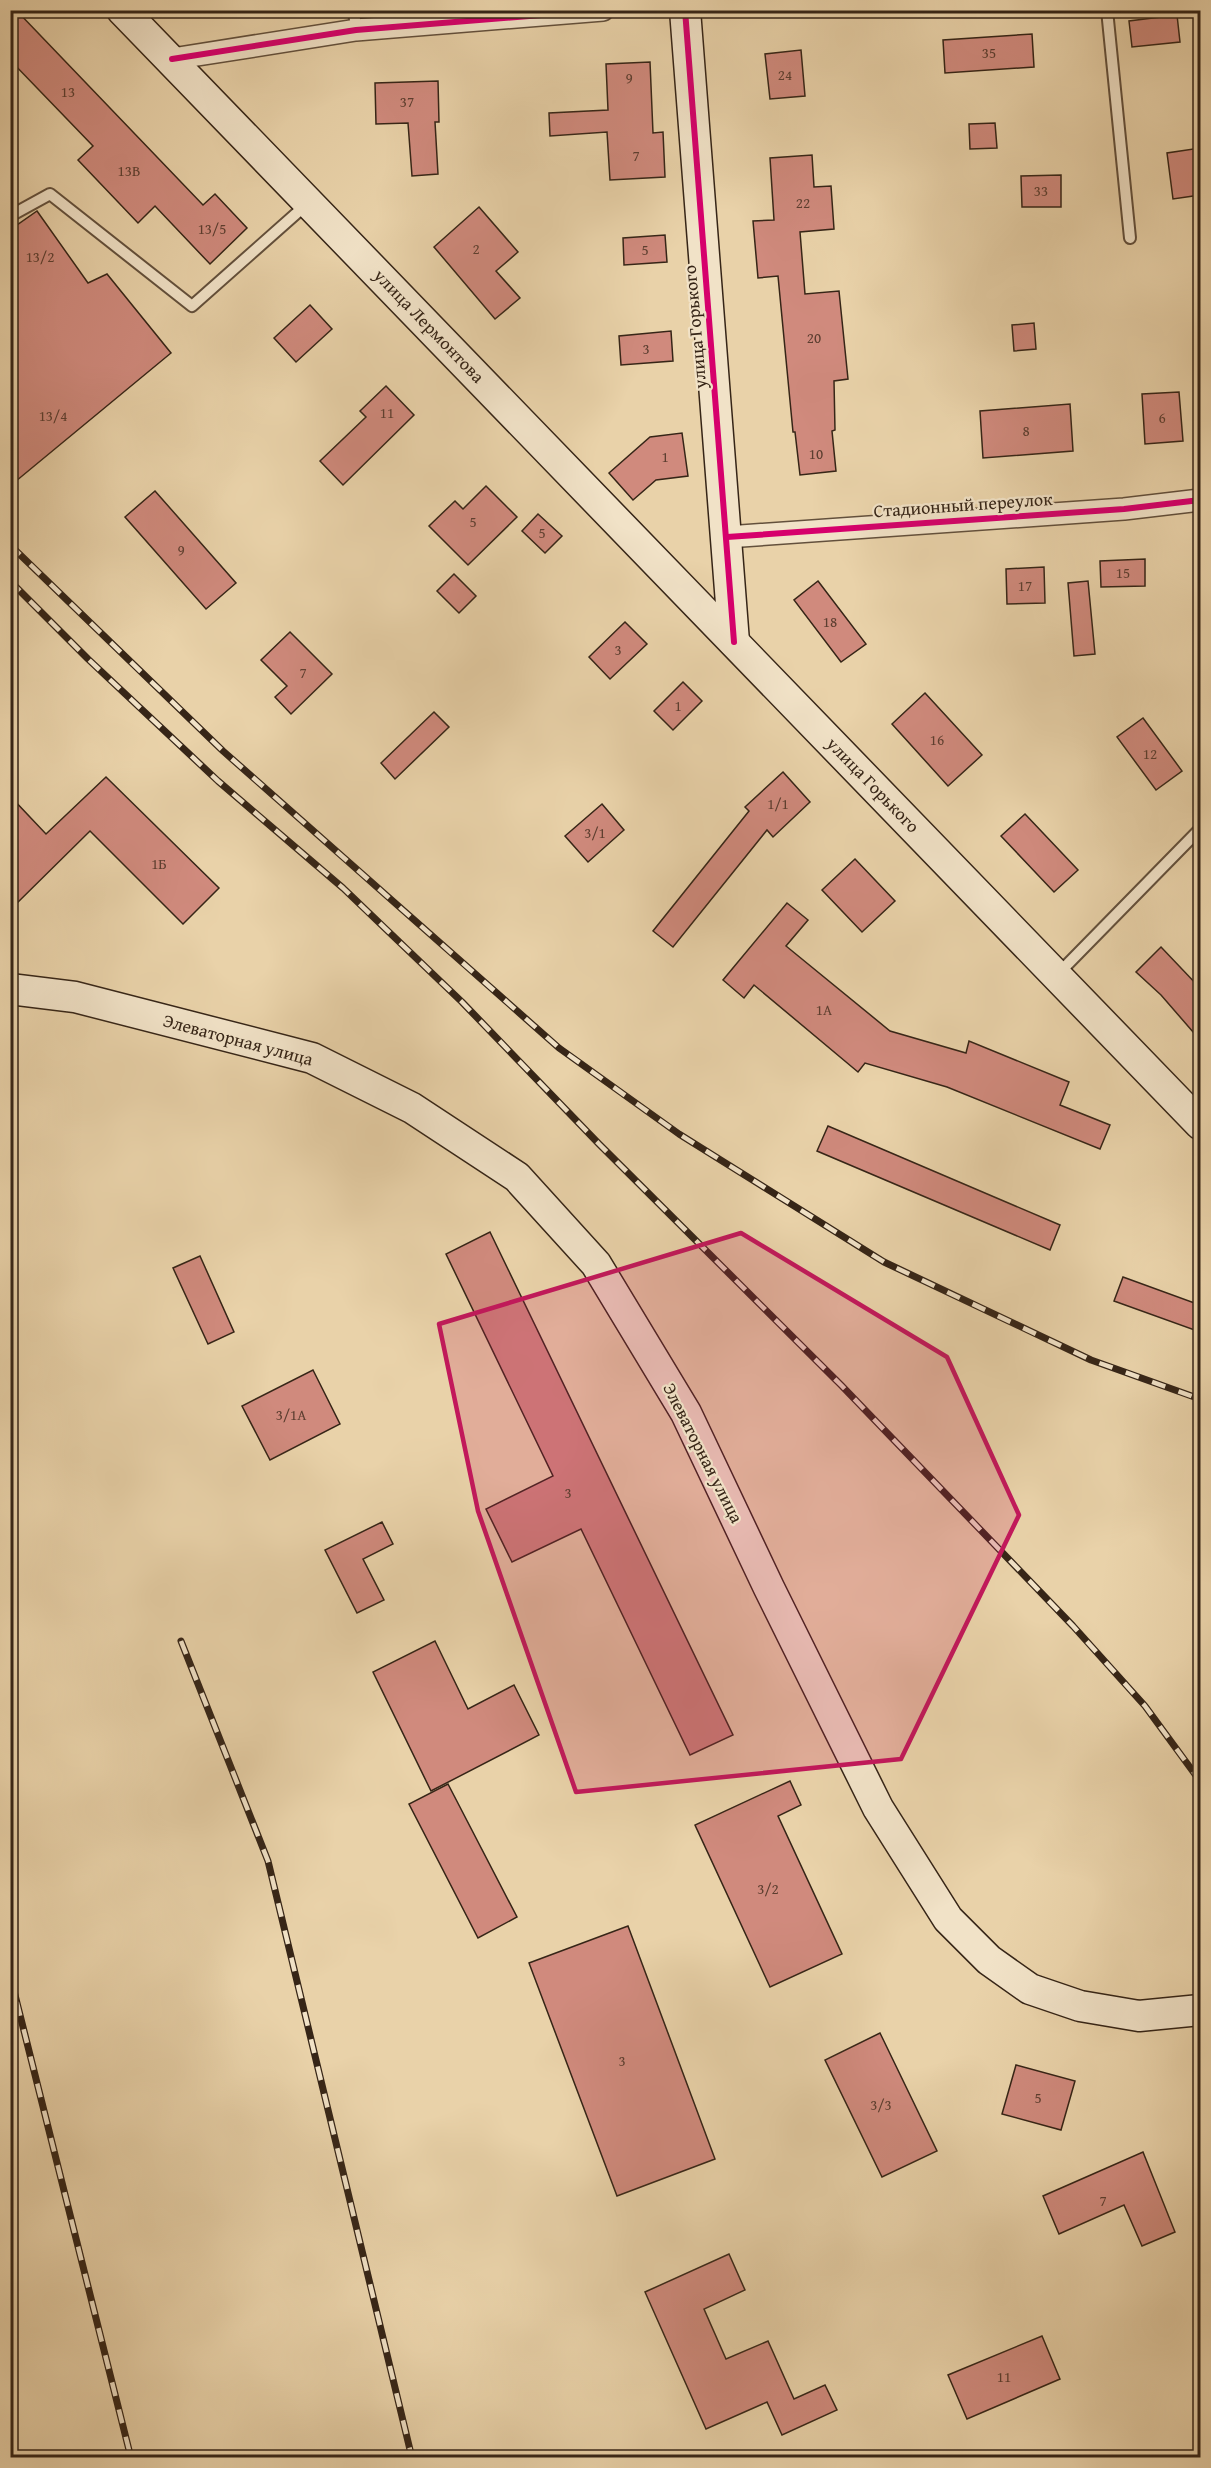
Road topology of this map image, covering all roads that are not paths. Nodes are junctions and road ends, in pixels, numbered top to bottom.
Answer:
1 (122, 10) edge
2 (603, 10) edge
3 (685, 10) edge
4 (1107, 10) edge
5 (355, 20) edge
6 (172, 60) junction
7 (309, 202) junction
8 (10, 216) edge
9 (1130, 238) dead end
10 (1200, 500) edge
11 (726, 537) junction
12 (734, 642) junction
13 (1200, 829) edge
14 (1057, 975) junction
15 (10, 988) edge
16 (1200, 1124) edge
17 (1200, 2010) edge

1 - 6 main road, улица Лермонтова
2 - 5 street
3 - 11 main road, улица Горького
4 - 9 lane
5 - 6 street
6 - 7 main road, улица Лермонтова
7 - 8 lane
7 - 12 main road, улица Лермонтова
10 - 11 street, Стадионный переулок
11 - 12 main road, улица Горького
12 - 14 main road, улица Горького
13 - 14 lane
14 - 16 main road, улица Горького
15 - 17 main road, Элеваторная улица

